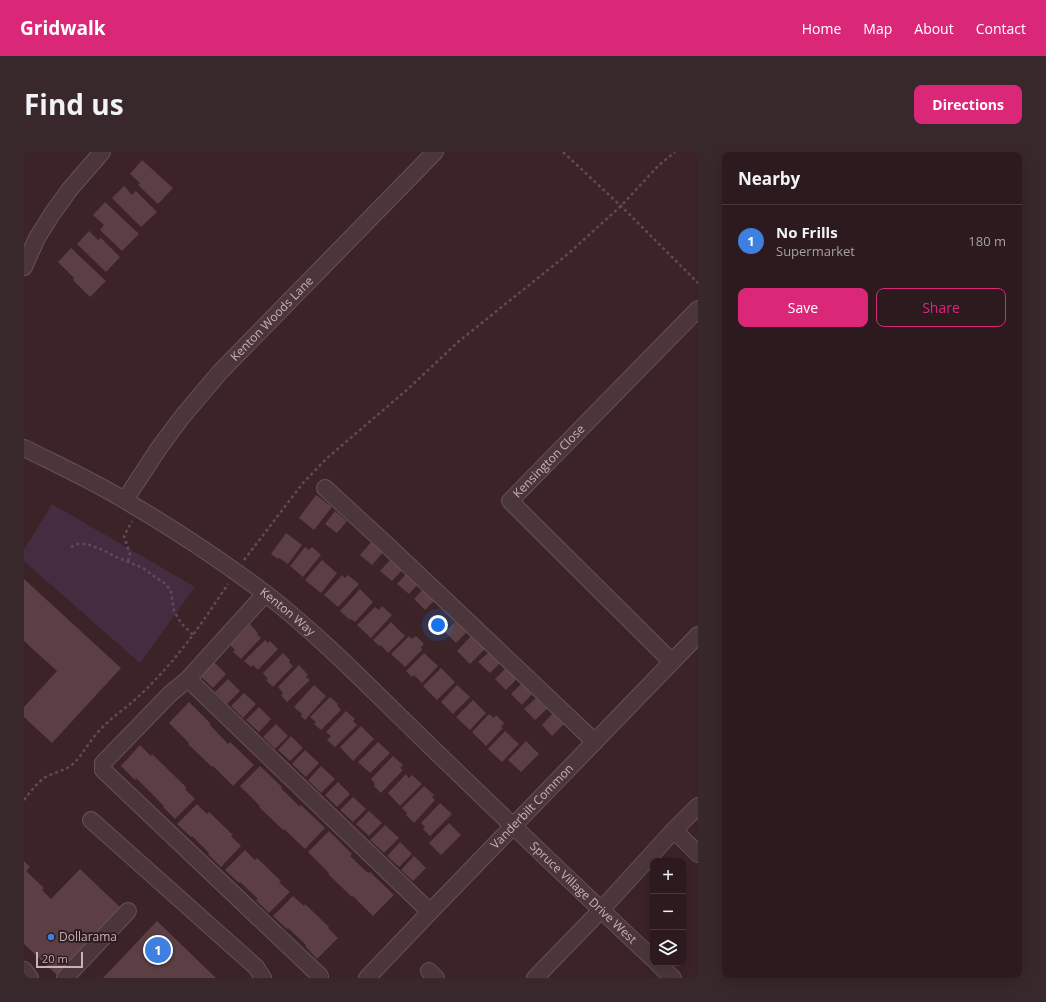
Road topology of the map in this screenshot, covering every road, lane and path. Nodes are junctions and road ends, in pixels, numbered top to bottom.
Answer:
1 (102, 152) edge
2 (435, 152) edge
3 (563, 152) edge
4 (675, 152) edge
5 (621, 206) junction
6 (24, 268) edge
7 (698, 283) edge
8 (698, 309) edge
9 (24, 448) edge
10 (325, 488) dead end
11 (125, 500) junction
12 (139, 509) junction
13 (71, 547) dead end
14 (128, 561) junction
15 (236, 572) junction
16 (265, 594) junction
17 (193, 635) junction
18 (698, 635) edge
19 (672, 662) junction
20 (188, 679) junction
21 (595, 742) junction
22 (24, 800) edge
23 (698, 806) edge
24 (91, 820) dead end
25 (513, 827) junction
26 (674, 830) junction
27 (698, 854) edge
28 (601, 910) junction
29 (128, 911) dead end
30 (430, 912) junction
31 (650, 956) edge
32 (660, 966) edge
33 (24, 970) edge
34 (320, 976) dead end
35 (30, 978) edge
36 (65, 978) edge
37 (263, 978) edge
38 (367, 978) edge
39 (535, 978) edge
40 (673, 978) edge

1 - 6 street
2 - 11 street, Kenton Woods Lane
3 - 5 path
4 - 5 path
5 - 7 path
5 - 15 path
8 - 19 street, Kensington Close
9 - 11 street, Kenton Way
10 - 21 street
11 - 12 street, Kenton Way
12 - 14 path
12 - 15 street, Kenton Way
13 - 14 path
14 - 17 path
15 - 16 street, Kenton Way
15 - 17 path
16 - 20 street
16 - 25 street, Kenton Way
17 - 22 path
18 - 19 street, Vanderbilt Common
19 - 21 street, Vanderbilt Common
20 - 30 street
20 - 34 street
21 - 25 street, Vanderbilt Common
23 - 26 street
24 - 37 street
25 - 28 street, Spruce Village Drive West
25 - 30 street, Vanderbilt Common
26 - 27 street
26 - 28 street
28 - 31 street, Spruce Village Drive West
28 - 39 street
29 - 36 street
30 - 38 street, Vanderbilt Common
32 - 40 street
33 - 35 street

